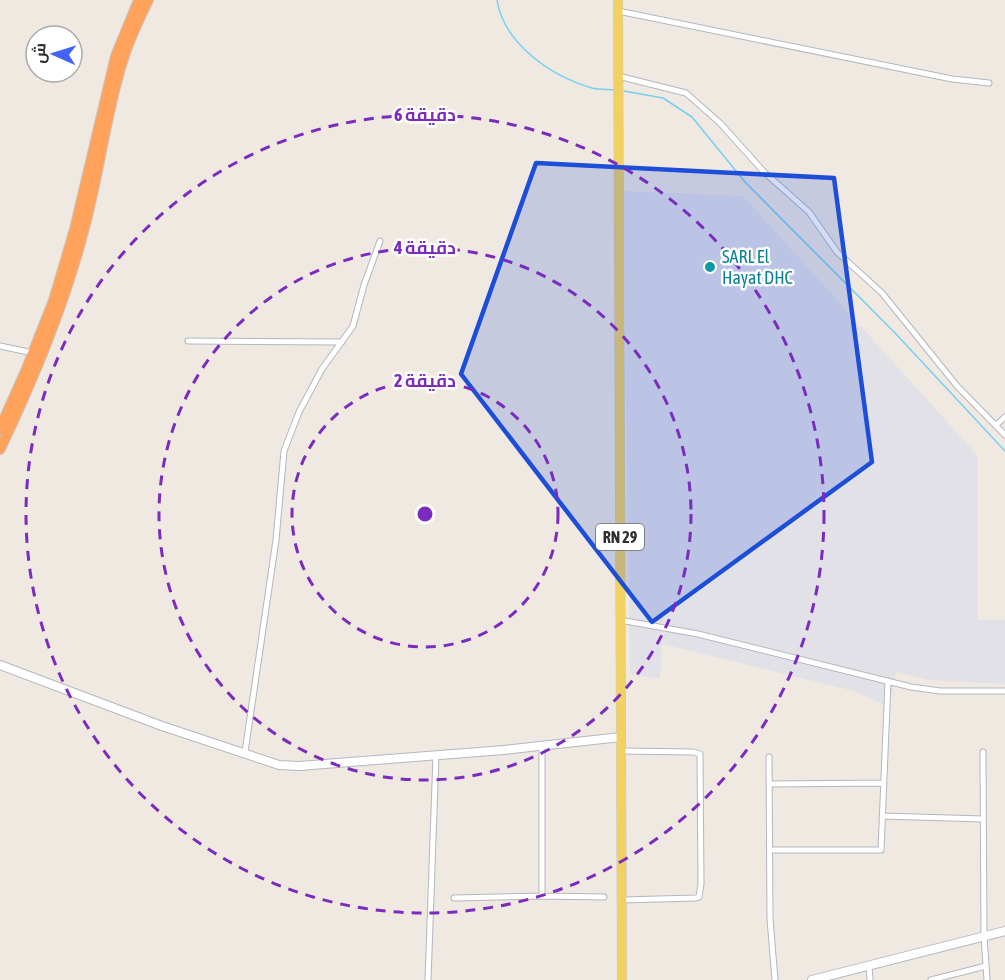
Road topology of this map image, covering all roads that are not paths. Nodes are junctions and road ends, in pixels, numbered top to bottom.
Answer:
1 (139, 0) edge
2 (148, 0) edge
3 (618, 0) edge
4 (618, 10) junction
5 (989, 83) dead end
6 (618, 85) junction
7 (380, 241) dead end
8 (188, 342) dead end
9 (342, 342) junction
10 (0, 346) edge
11 (33, 353) junction
12 (1005, 417) edge
13 (996, 425) junction
14 (0, 429) edge
15 (1005, 435) edge
16 (0, 449) edge
17 (620, 620) junction
18 (0, 665) edge
19 (888, 681) junction
20 (1005, 691) edge
21 (621, 737) junction
22 (542, 746) junction
23 (621, 751) junction
24 (983, 752) dead end
25 (244, 753) junction
26 (436, 755) junction
27 (769, 757) dead end
28 (883, 783) junction
29 (769, 784) junction
30 (882, 816) junction
31 (983, 819) junction
32 (770, 850) junction
33 (542, 896) junction
34 (604, 897) dead end
35 (454, 898) dead end
36 (622, 900) junction
37 (1005, 931) edge
38 (984, 936) junction
39 (869, 966) junction
40 (986, 966) junction
41 (428, 980) edge
42 (622, 980) edge
43 (775, 980) edge
44 (812, 980) edge
45 (870, 980) edge
46 (931, 980) edge
47 (987, 980) edge

1 - 11 highway
2 - 16 highway
3 - 4 main road, RN 29
4 - 5 street
4 - 6 main road, RN 29
6 - 13 street
6 - 17 main road, RN 29
7 - 9 street
8 - 9 street
9 - 25 street
10 - 11 street
11 - 14 highway
12 - 13 street
13 - 15 street
17 - 19 street
17 - 21 main road, RN 29
18 - 25 main road
19 - 20 street
19 - 28 street
21 - 22 main road
21 - 23 main road, RN 29
22 - 26 main road
22 - 33 street
23 - 36 main road, RN 29
23 - 36 street
24 - 31 street
25 - 26 main road
26 - 41 street
27 - 29 street
28 - 29 street
28 - 30 street
29 - 32 street
30 - 31 street
30 - 32 street
31 - 38 street
32 - 43 street
33 - 34 street
33 - 35 street
36 - 42 main road, RN 29
37 - 38 main road
38 - 39 main road
38 - 40 street
39 - 44 main road
39 - 45 street
40 - 46 street
40 - 47 street

